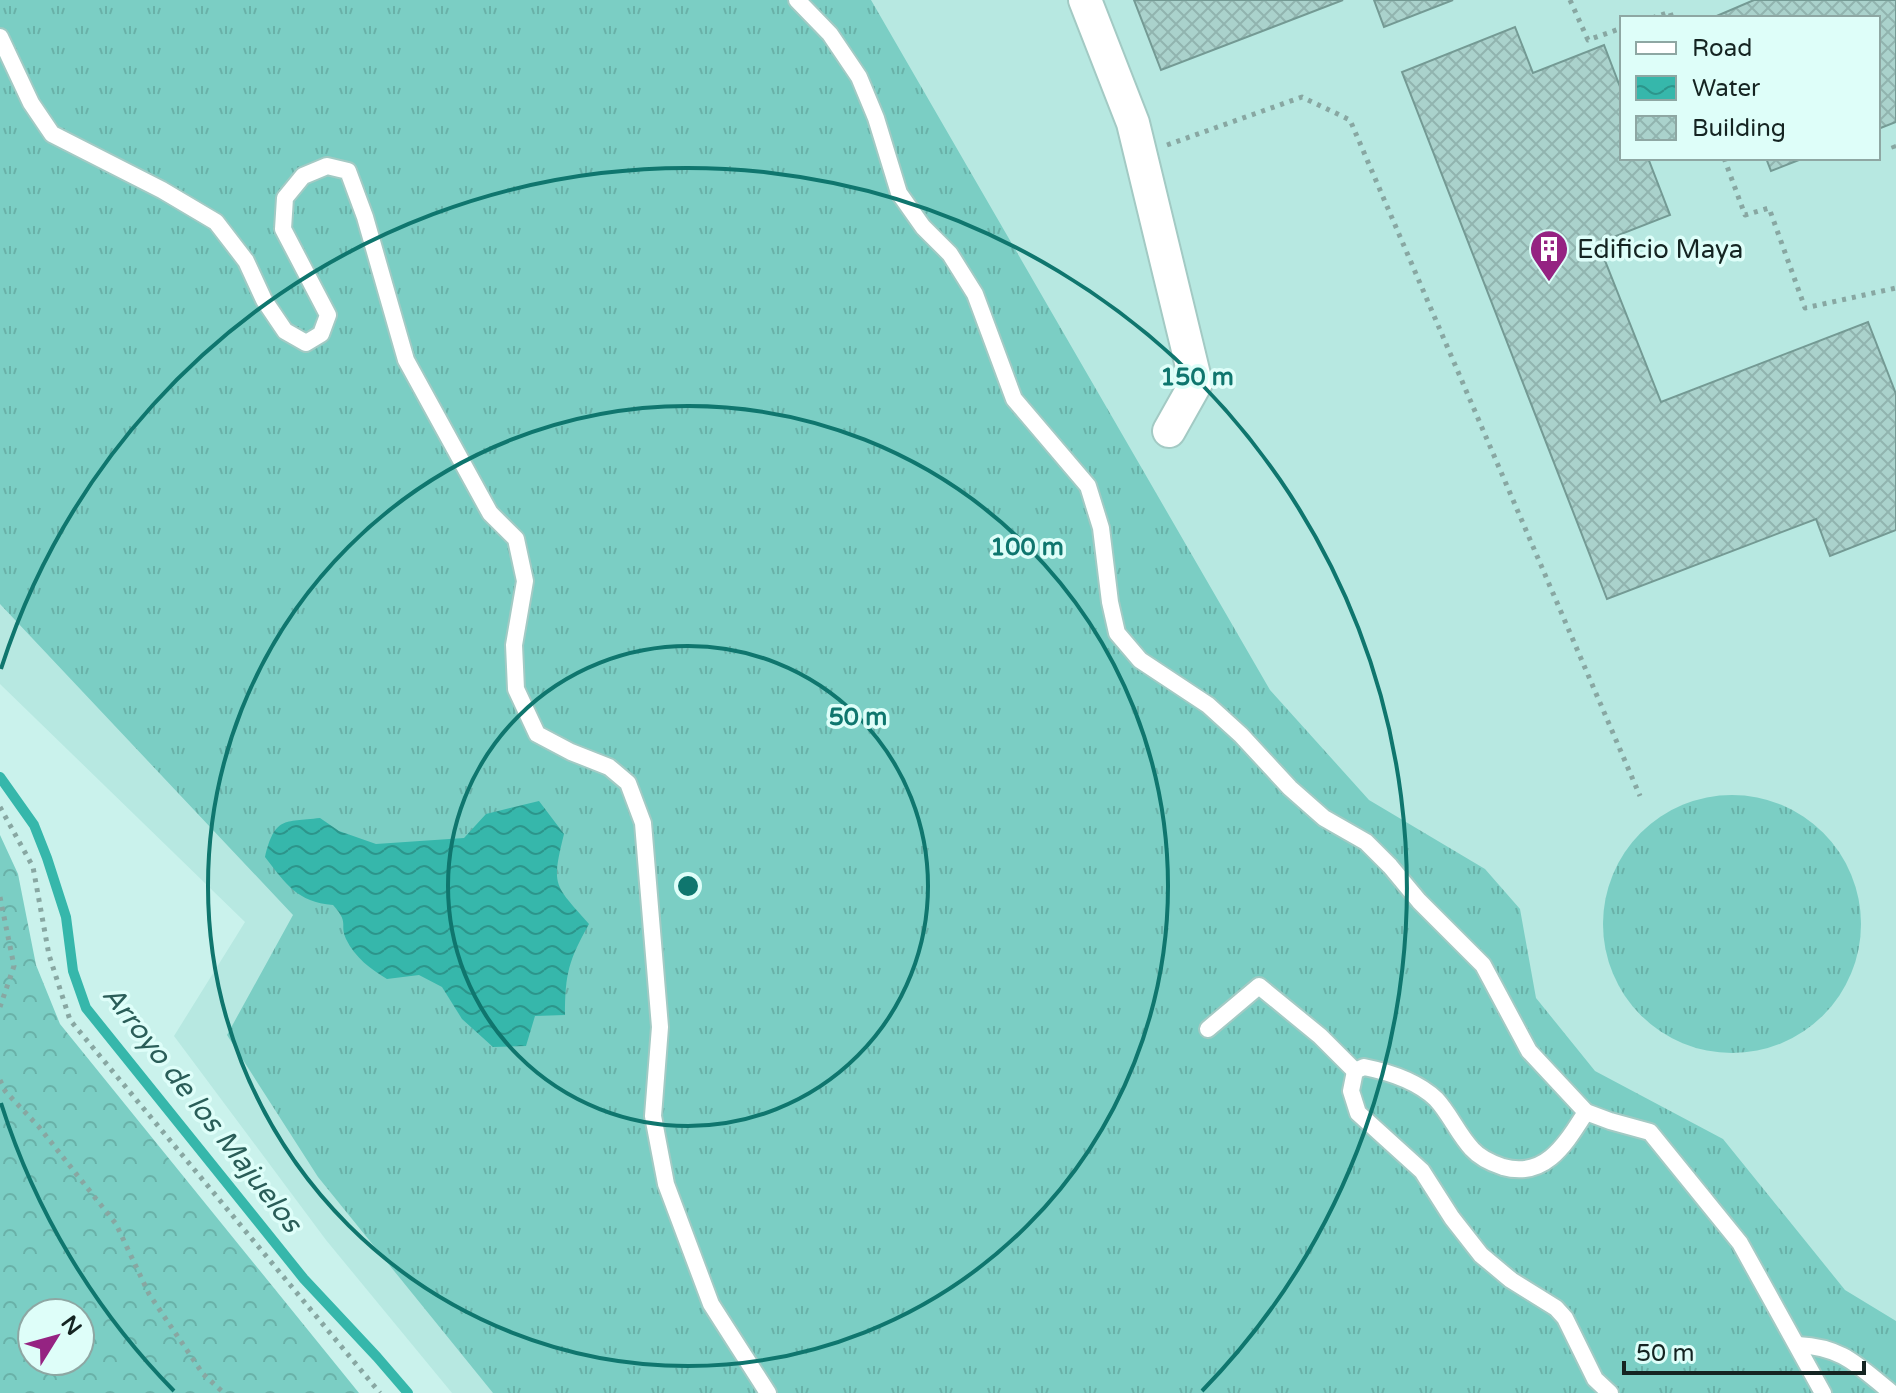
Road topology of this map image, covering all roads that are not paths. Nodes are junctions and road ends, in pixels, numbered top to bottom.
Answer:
1 (797, 0) edge
2 (1085, 0) edge
3 (0, 37) edge
4 (1169, 431) dead end
5 (1208, 1029) dead end
6 (1355, 1071) junction
7 (1586, 1112) junction
8 (1798, 1345) junction
9 (768, 1393) edge
10 (1610, 1393) edge
11 (1823, 1393) edge
12 (1892, 1393) edge

1 - 7 lane
2 - 4 street
3 - 9 lane
5 - 6 lane
6 - 7 lane
6 - 10 lane
7 - 8 lane
8 - 11 lane
8 - 12 lane

